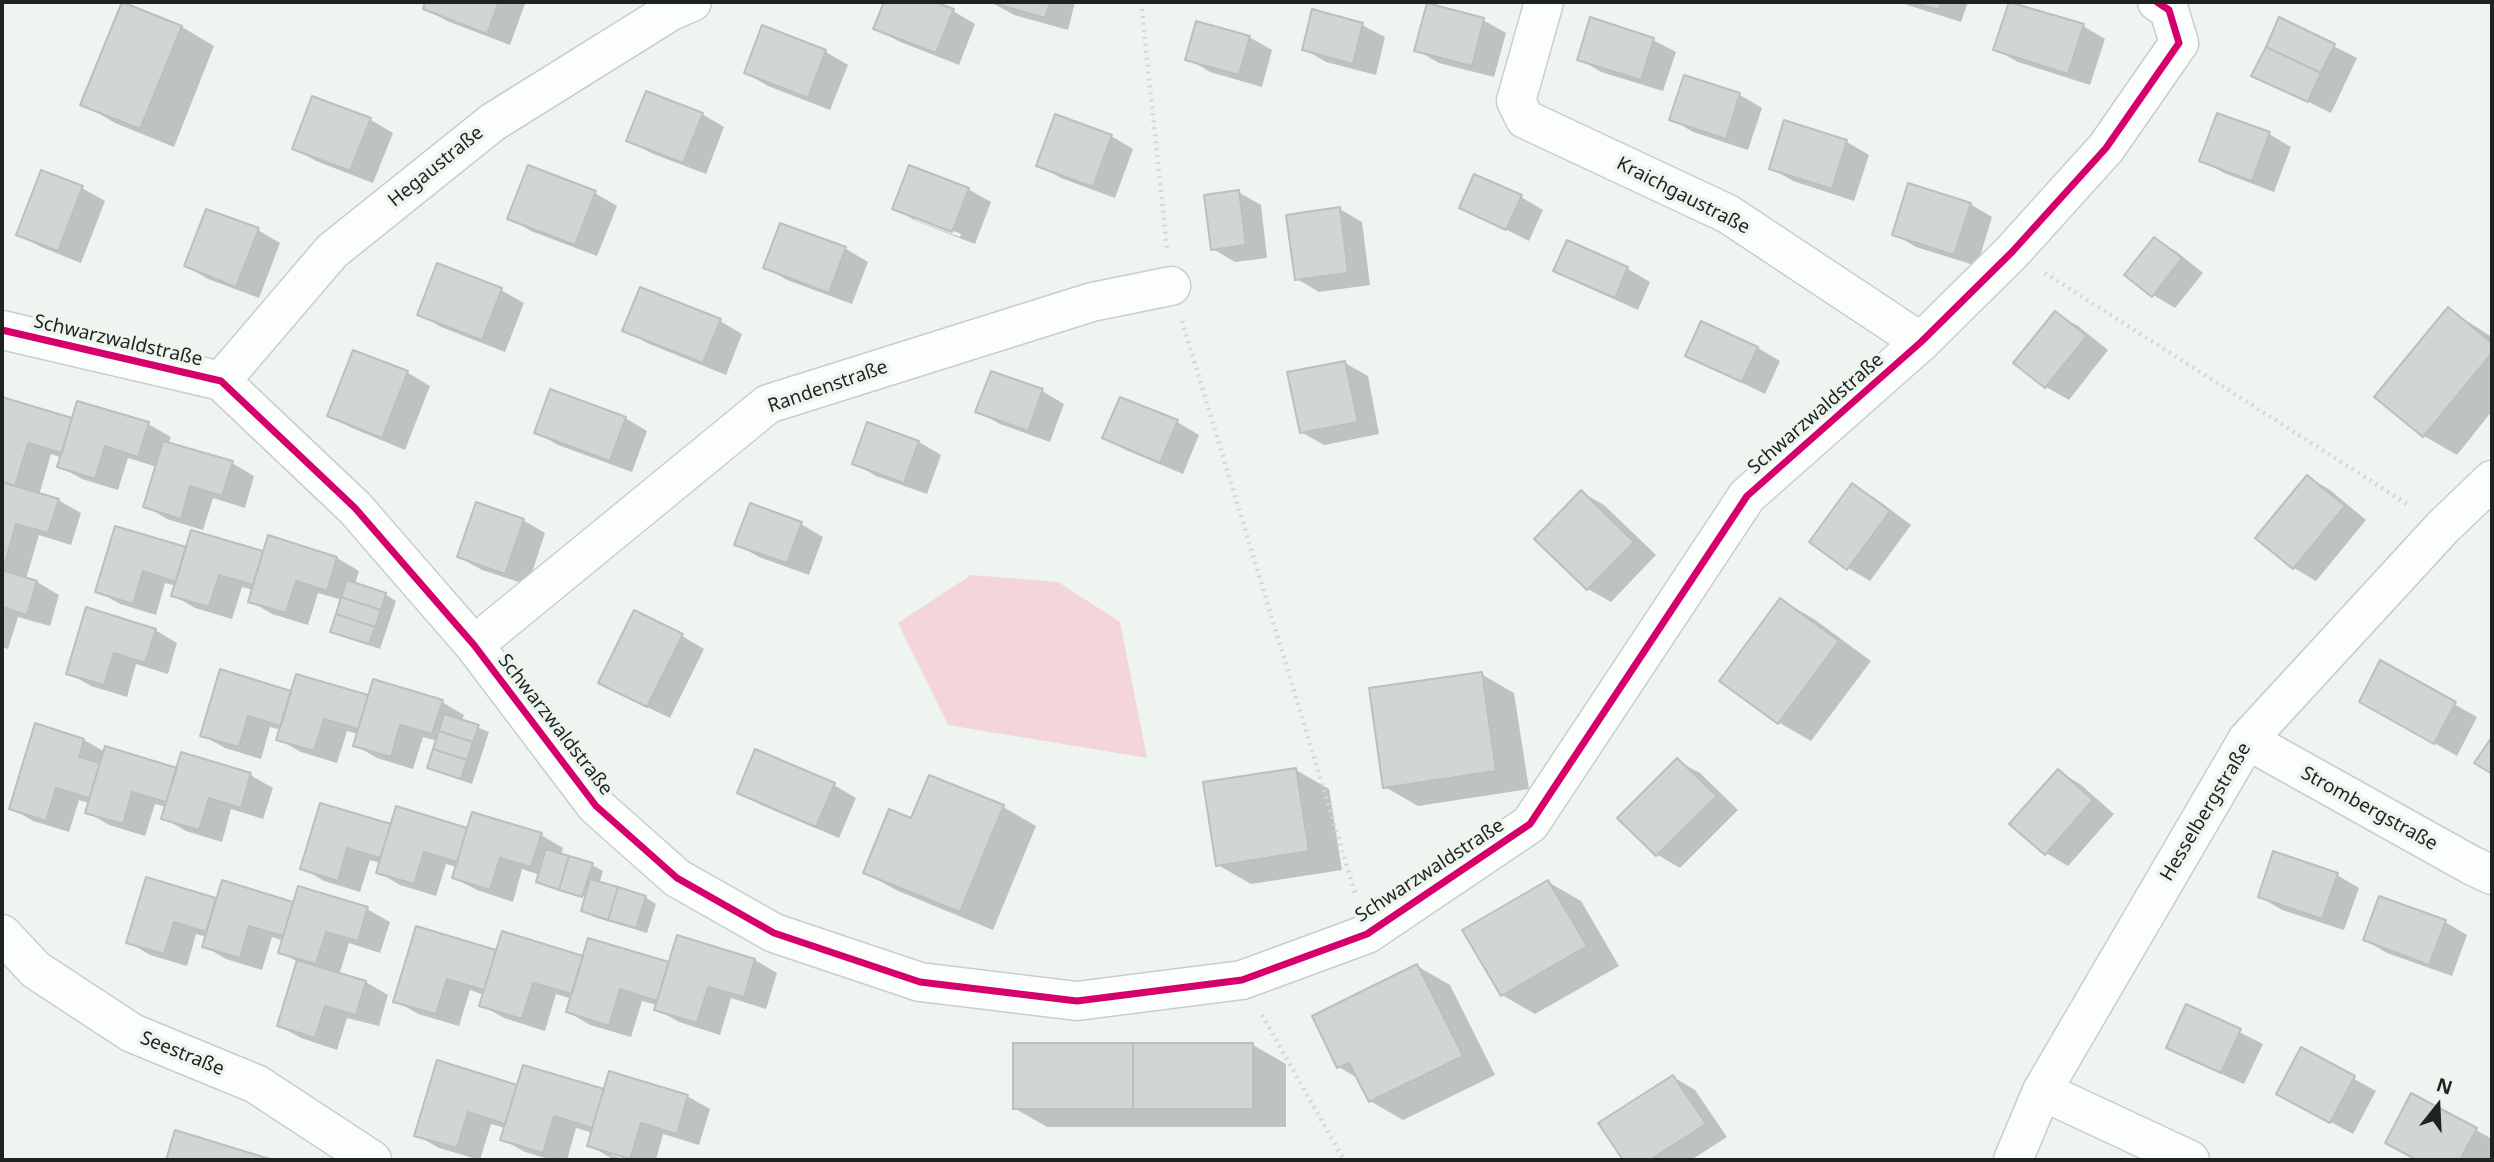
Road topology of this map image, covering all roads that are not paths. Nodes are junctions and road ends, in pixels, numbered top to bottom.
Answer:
1 (692, 2) edge
2 (1544, 2) edge
3 (2163, 6) edge
4 (1171, 286) road end
5 (2, 330) edge
6 (1922, 342) junction
7 (222, 381) junction
8 (2492, 480) edge
9 (474, 645) junction
10 (2247, 740) junction
11 (2492, 875) edge
12 (2, 934) edge
13 (2042, 1091) junction
14 (372, 1160) edge
15 (2013, 1160) edge
16 (2190, 1160) edge

1 - 7 street, Hegaustraße
2 - 6 street, Kraichgaustraße
3 - 6 street, Schwarzwaldstraße
4 - 9 street, Randenstraße
5 - 7 street, Schwarzwaldstraße
6 - 9 street, Schwarzwaldstraße
7 - 9 street, Schwarzwaldstraße
8 - 10 street, Hesselbergstraße
10 - 11 street, Strombergstraße
10 - 13 street, Hesselbergstraße
12 - 14 street, Seestraße
13 - 15 street, Hesselbergstraße
13 - 16 street

